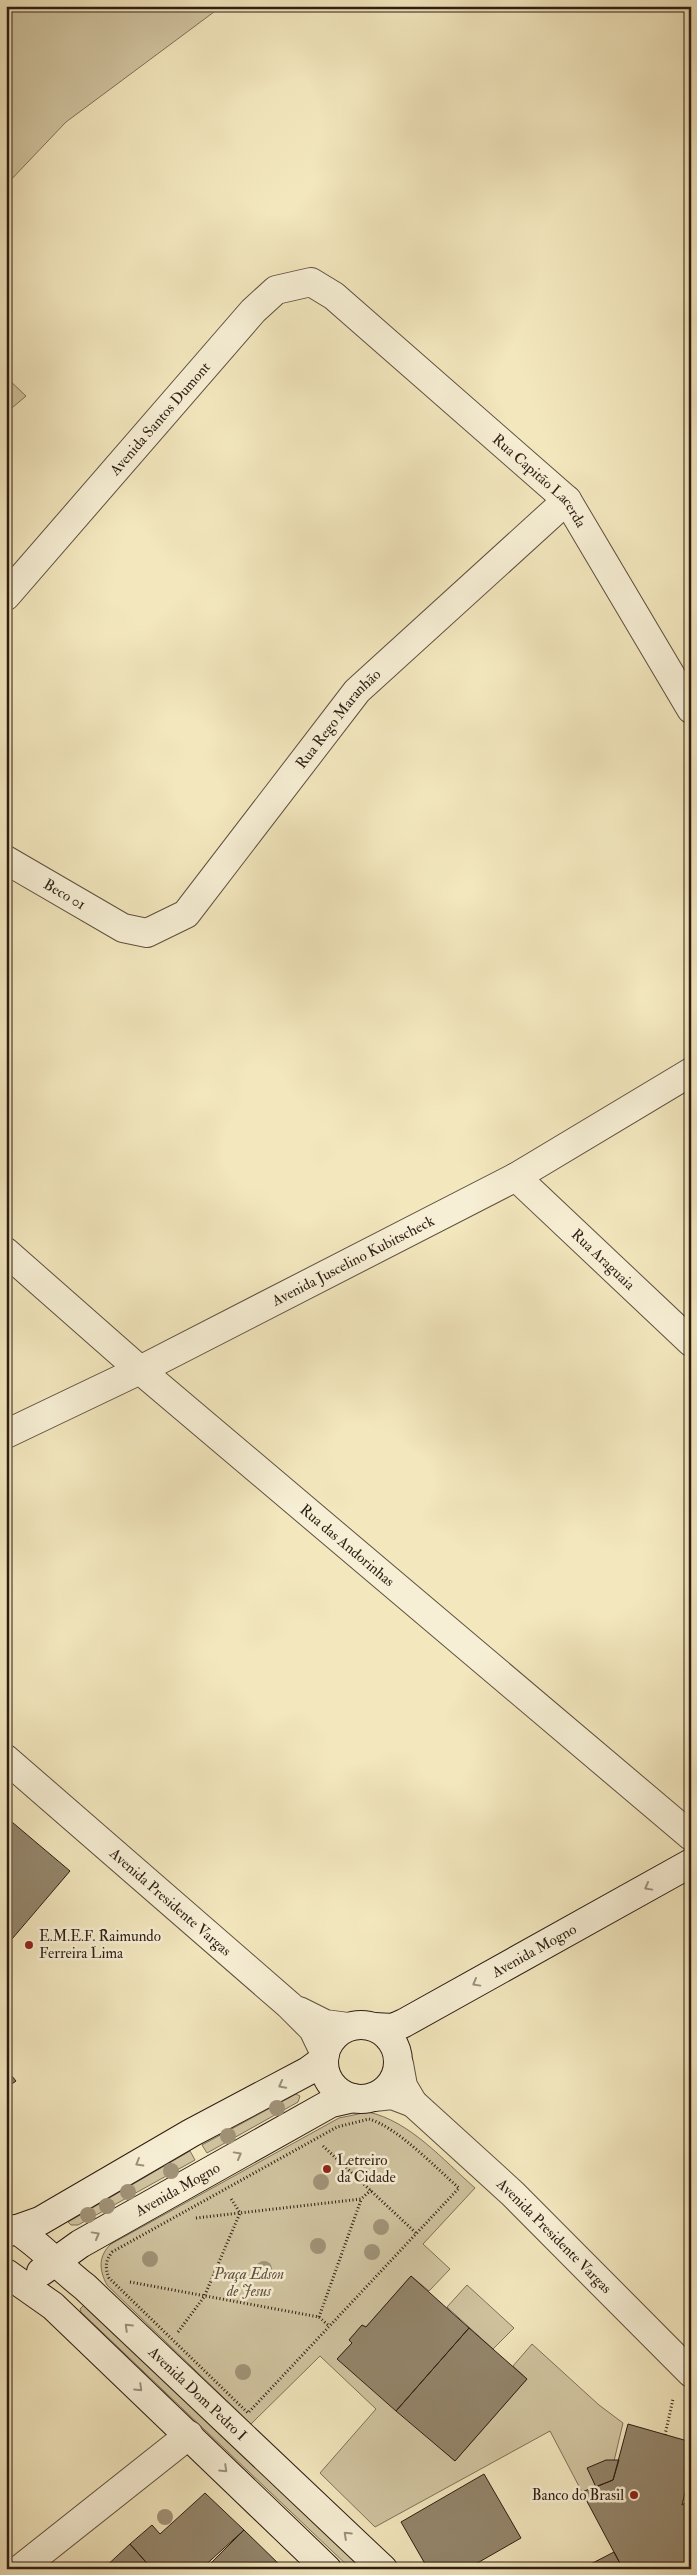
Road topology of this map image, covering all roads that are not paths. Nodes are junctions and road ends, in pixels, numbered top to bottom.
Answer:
1 (334, 296) joint
2 (567, 500) junction
3 (6, 596) edge
4 (691, 709) edge
5 (6, 860) edge
6 (124, 928) joint
7 (691, 1072) edge
8 (516, 1177) junction
9 (6, 1252) edge
10 (691, 1342) edge
11 (140, 1370) junction
12 (6, 1434) edge
13 (6, 1759) edge
14 (691, 1836) edge
15 (691, 1863) edge
16 (289, 2005) junction
17 (361, 2027) junction
18 (324, 2057) junction
19 (399, 2064) junction
20 (364, 2097) junction
21 (412, 2103) junction
22 (9, 2229) edge
23 (55, 2260) junction
24 (11, 2279) edge
25 (691, 2374) edge
26 (189, 2435) junction
27 (20, 2569) edge
28 (327, 2569) edge
29 (383, 2569) edge

1 - 2 street, Rua Capitão Lacerda
1 - 3 street, Avenida Santos Dumont
2 - 4 street, Rua Capitão Lacerda
2 - 6 street, Rua Rego Maranhão
5 - 6 street, Beco 01
7 - 8 street, Avenida Juscelino Kubitscheck
8 - 10 street, Rua Araguaia
8 - 11 street, Avenida Juscelino Kubitscheck
9 - 11 street, Rua das Andorinhas
11 - 12 street, Avenida Juscelino Kubitscheck
11 - 14 street, Rua das Andorinhas
13 - 16 street, Avenida Presidente Vargas
15 -> 17 street, Avenida Mogno
16 - 17 street, Avenida Mogno
16 - 18 street, Avenida Presidente Vargas
17 - 18 street
17 - 19 street
18 - 20 street
18 -> 22 street
19 - 20 street
19 - 21 street
20 - 21 street
23 -> 20 street, Avenida Mogno
21 - 25 street, Avenida Presidente Vargas
22 - 23 street, Avenida Dom Pedro I
23 - 24 street, Avenida Mogno
29 -> 23 street, Avenida Dom Pedro I
24 -> 26 street
26 - 27 street
26 -> 28 street

